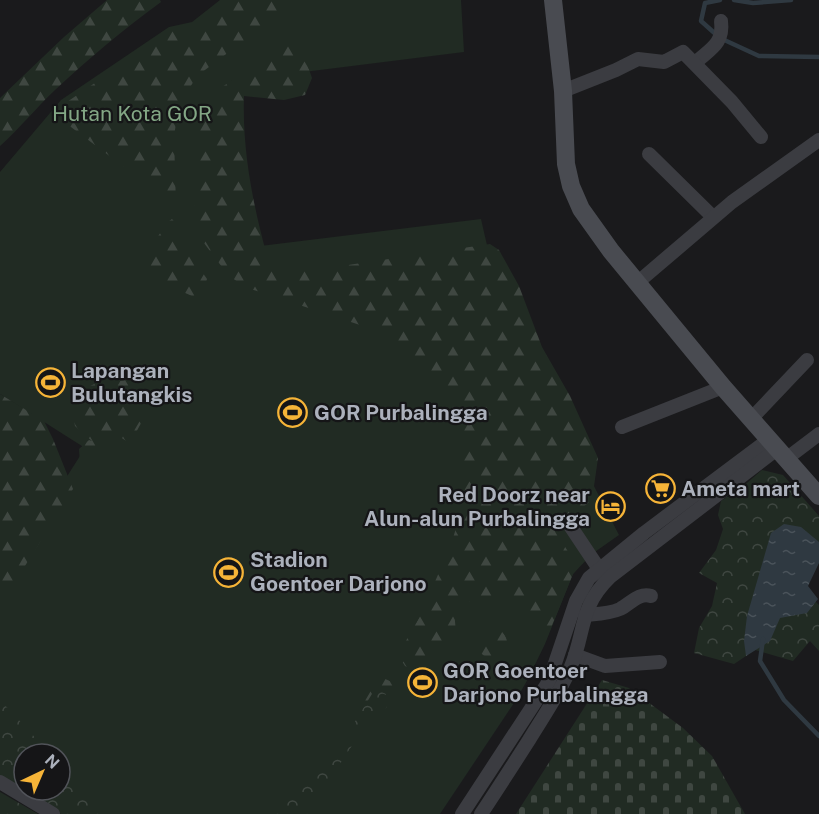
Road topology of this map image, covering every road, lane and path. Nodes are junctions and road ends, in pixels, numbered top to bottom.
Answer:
1 (553, 0) edge
2 (721, 21) dead end
3 (695, 63) junction
4 (563, 91) junction
5 (761, 137) dead end
6 (819, 140) edge
7 (649, 154) dead end
8 (713, 217) junction
9 (637, 282) junction
10 (807, 360) dead end
11 (723, 387) junction
12 (751, 419) junction
13 (622, 427) dead end
14 (819, 434) edge
15 (777, 449) junction
16 (819, 496) edge
17 (684, 502) junction
18 (694, 514) junction
19 (567, 522) dead end
20 (649, 538) junction
21 (599, 569) junction
22 (651, 596) dead end
23 (585, 615) junction
24 (575, 654) junction
25 (660, 662) dead end
26 (0, 782) edge
27 (53, 814) edge
28 (462, 814) edge
29 (481, 814) edge

1 - 4 street
2 - 3 street
3 - 4 street
3 - 5 street
4 - 9 street
6 - 8 street
7 - 8 street
8 - 9 street
9 - 11 street
10 - 12 street
11 - 12 street
11 - 13 street
12 - 15 street
14 - 15 street
15 - 16 street
15 - 17 street
15 - 18 street
17 - 18 street
17 - 20 street
18 - 20 street
19 - 21 street
20 - 21 street
20 - 23 street
21 - 28 street
22 - 23 street
23 - 24 street
24 - 25 street
24 - 29 street
26 - 27 street

